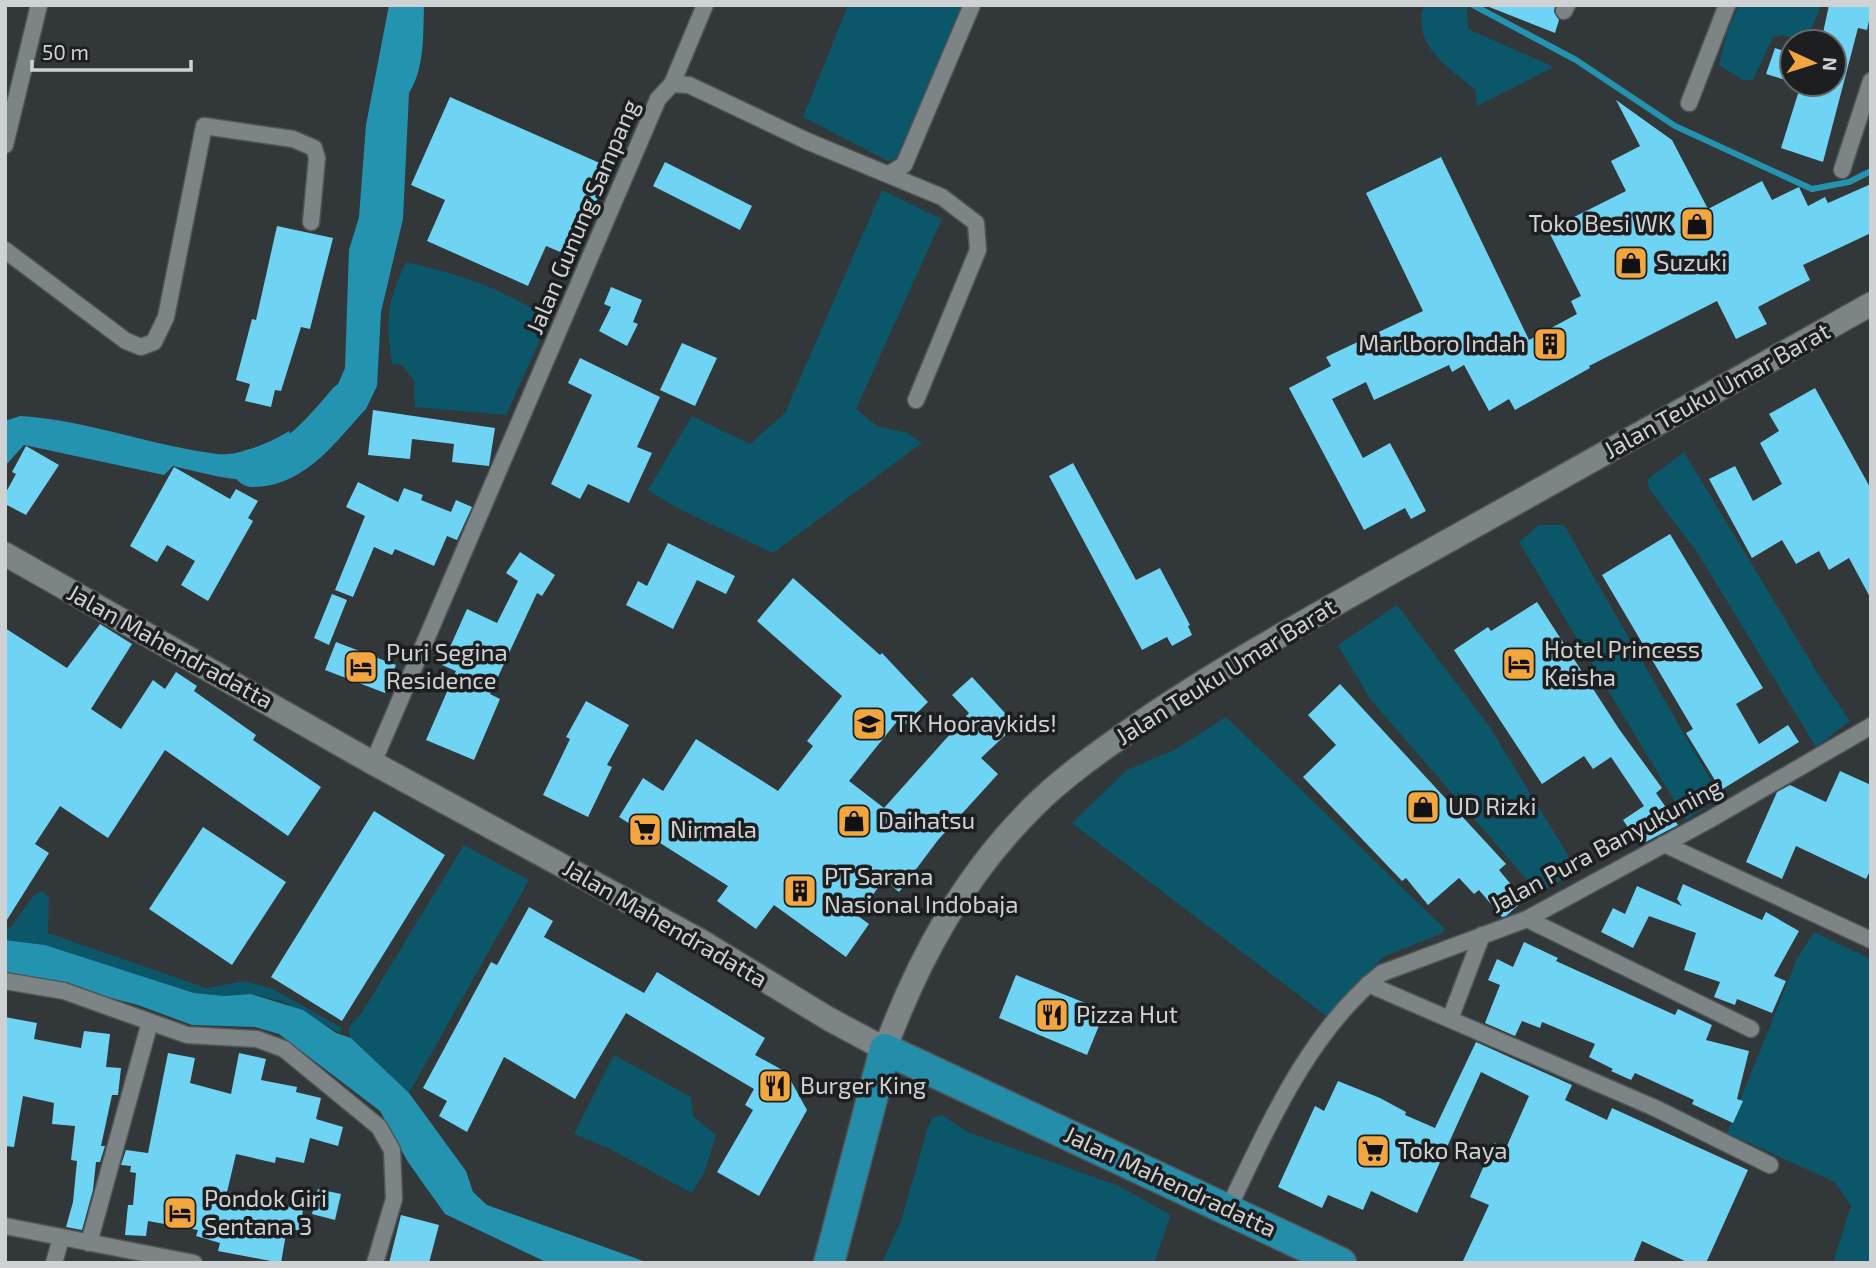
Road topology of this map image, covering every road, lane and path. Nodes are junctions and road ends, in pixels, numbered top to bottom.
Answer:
1 (39, 5) edge
2 (705, 5) edge
3 (972, 5) edge
4 (1727, 5) edge
5 (1871, 81) edge
6 (672, 85) junction
7 (1689, 103) dead end
8 (5, 145) edge
9 (1842, 170) dead end
10 (889, 174) junction
11 (312, 222) dead end
12 (5, 250) edge
13 (1871, 304) edge
14 (916, 400) dead end
15 (5, 554) edge
16 (1871, 726) edge
17 (373, 763) junction
18 (1664, 844) junction
19 (1527, 919) junction
20 (1482, 935) junction
21 (1871, 940) edge
22 (5, 981) edge
23 (1368, 984) junction
24 (1450, 1019) junction
25 (150, 1022) junction
26 (1751, 1028) dead end
27 (886, 1049) junction
28 (1770, 1165) dead end
29 (1228, 1209) junction
30 (5, 1226) edge
31 (61, 1238) junction
32 (89, 1243) junction
33 (54, 1263) edge
34 (194, 1263) edge
35 (375, 1263) edge
36 (829, 1263) edge
37 (1341, 1263) edge

1 - 8 street
2 - 6 street
3 - 10 street
4 - 7 street
5 - 9 street
6 - 10 street, Jalan Gunung Sampang
6 - 17 street, Jalan Gunung Sampang
10 - 14 street, Jalan Gunung Sampang
11 - 12 street
13 - 27 main road, Jalan Teuku Umar Barat
15 - 17 main road, Jalan Mahendradatta
16 - 18 street, Jalan Pura Banyukuning
17 - 27 main road, Jalan Mahendradatta
18 - 19 street, Jalan Pura Banyukuning
18 - 21 street
19 - 20 street, Jalan Pura Banyukuning
19 - 26 street
20 - 23 street, Jalan Pura Banyukuning
20 - 24 street
22 - 25 street
23 - 24 street
23 - 29 street, Jalan Pura Banyukuning
24 - 28 street
25 - 32 street
25 - 35 street
27 - 29 highway, Jalan Mahendradatta
27 - 36 highway, Jalan Teuku Umar Barat
29 - 37 highway, Jalan Mahendradatta
30 - 31 street
31 - 32 street
31 - 33 street
32 - 34 street

